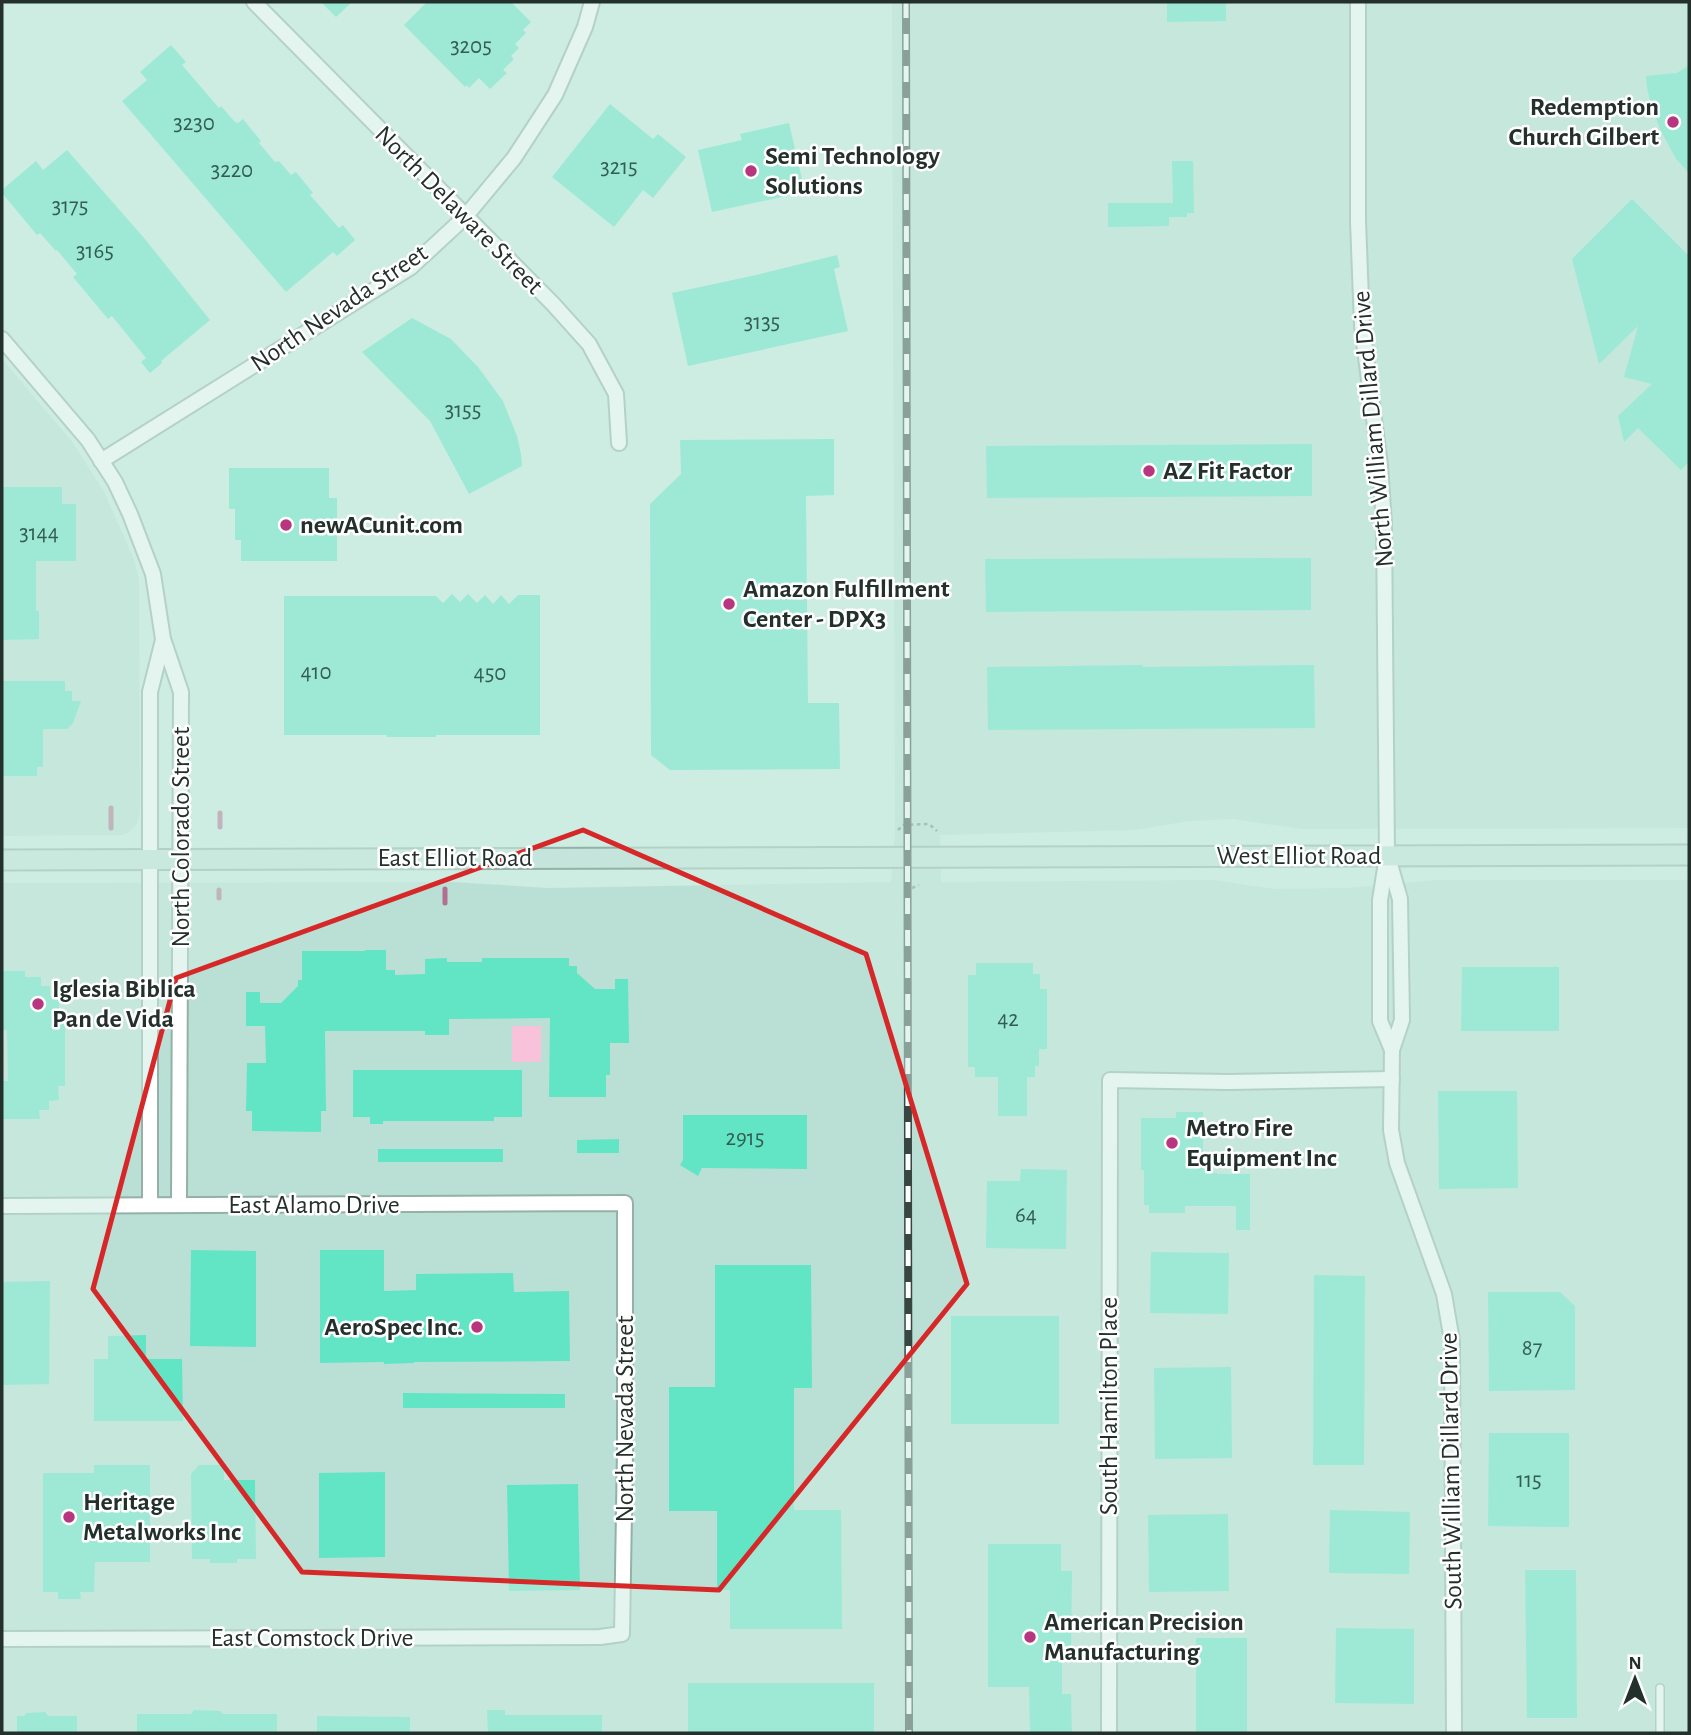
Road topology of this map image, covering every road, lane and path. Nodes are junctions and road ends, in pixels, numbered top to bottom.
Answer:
1 (254, 2) edge
2 (592, 2) edge
3 (1358, 2) edge
4 (466, 217) junction
5 (2, 339) edge
6 (619, 443) dead end
7 (102, 461) junction
8 (163, 639) junction
9 (898, 830) dead end
10 (937, 831) dead end
11 (1689, 855) edge
12 (1387, 856) junction
13 (908, 857) joint
14 (150, 859) junction
15 (181, 859) junction
16 (2, 860) edge
17 (919, 885) dead end
18 (912, 888) dead end
19 (1392, 1050) junction
20 (1392, 1079) junction
21 (625, 1203) joint
22 (150, 1205) junction
23 (178, 1205) junction
24 (2, 1206) edge
25 (622, 1634) joint
26 (2, 1639) edge
27 (1660, 1688) dead end
28 (1109, 1733) edge
29 (1454, 1733) edge
30 (1660, 1733) edge

1 - 4 street, North Delaware Street
2 - 4 street, North Nevada Street
3 - 12 street, North William Dillard Drive
4 - 6 street, North Delaware Street
4 - 7 street, North Nevada Street
5 - 7 street, North Colorado Street
7 - 8 street, North Colorado Street
8 - 14 street, North Colorado Street
8 - 15 street, North Colorado Street
9 - 10 path
11 - 12 main road, West Elliot Road
12 - 13 main road, West Elliot Road
12 - 19 street, South William Dillard Drive
12 - 19 street, South William Dillard Drive
13 - 15 main road, East Elliot Road
14 - 15 main road, East Elliot Road
14 - 16 main road, East Elliot Road
14 - 22 street, North Colorado Street
15 - 23 street, North Colorado Street
17 - 18 path
19 - 20 street, South William Dillard Drive
20 - 28 street, South Hamilton Place
20 - 29 street, South William Dillard Drive
21 - 23 street, East Alamo Drive
21 - 25 street, North Nevada Street
22 - 23 street, East Alamo Drive
22 - 24 street, East Alamo Drive
25 - 26 street, East Comstock Drive
27 - 30 lane

